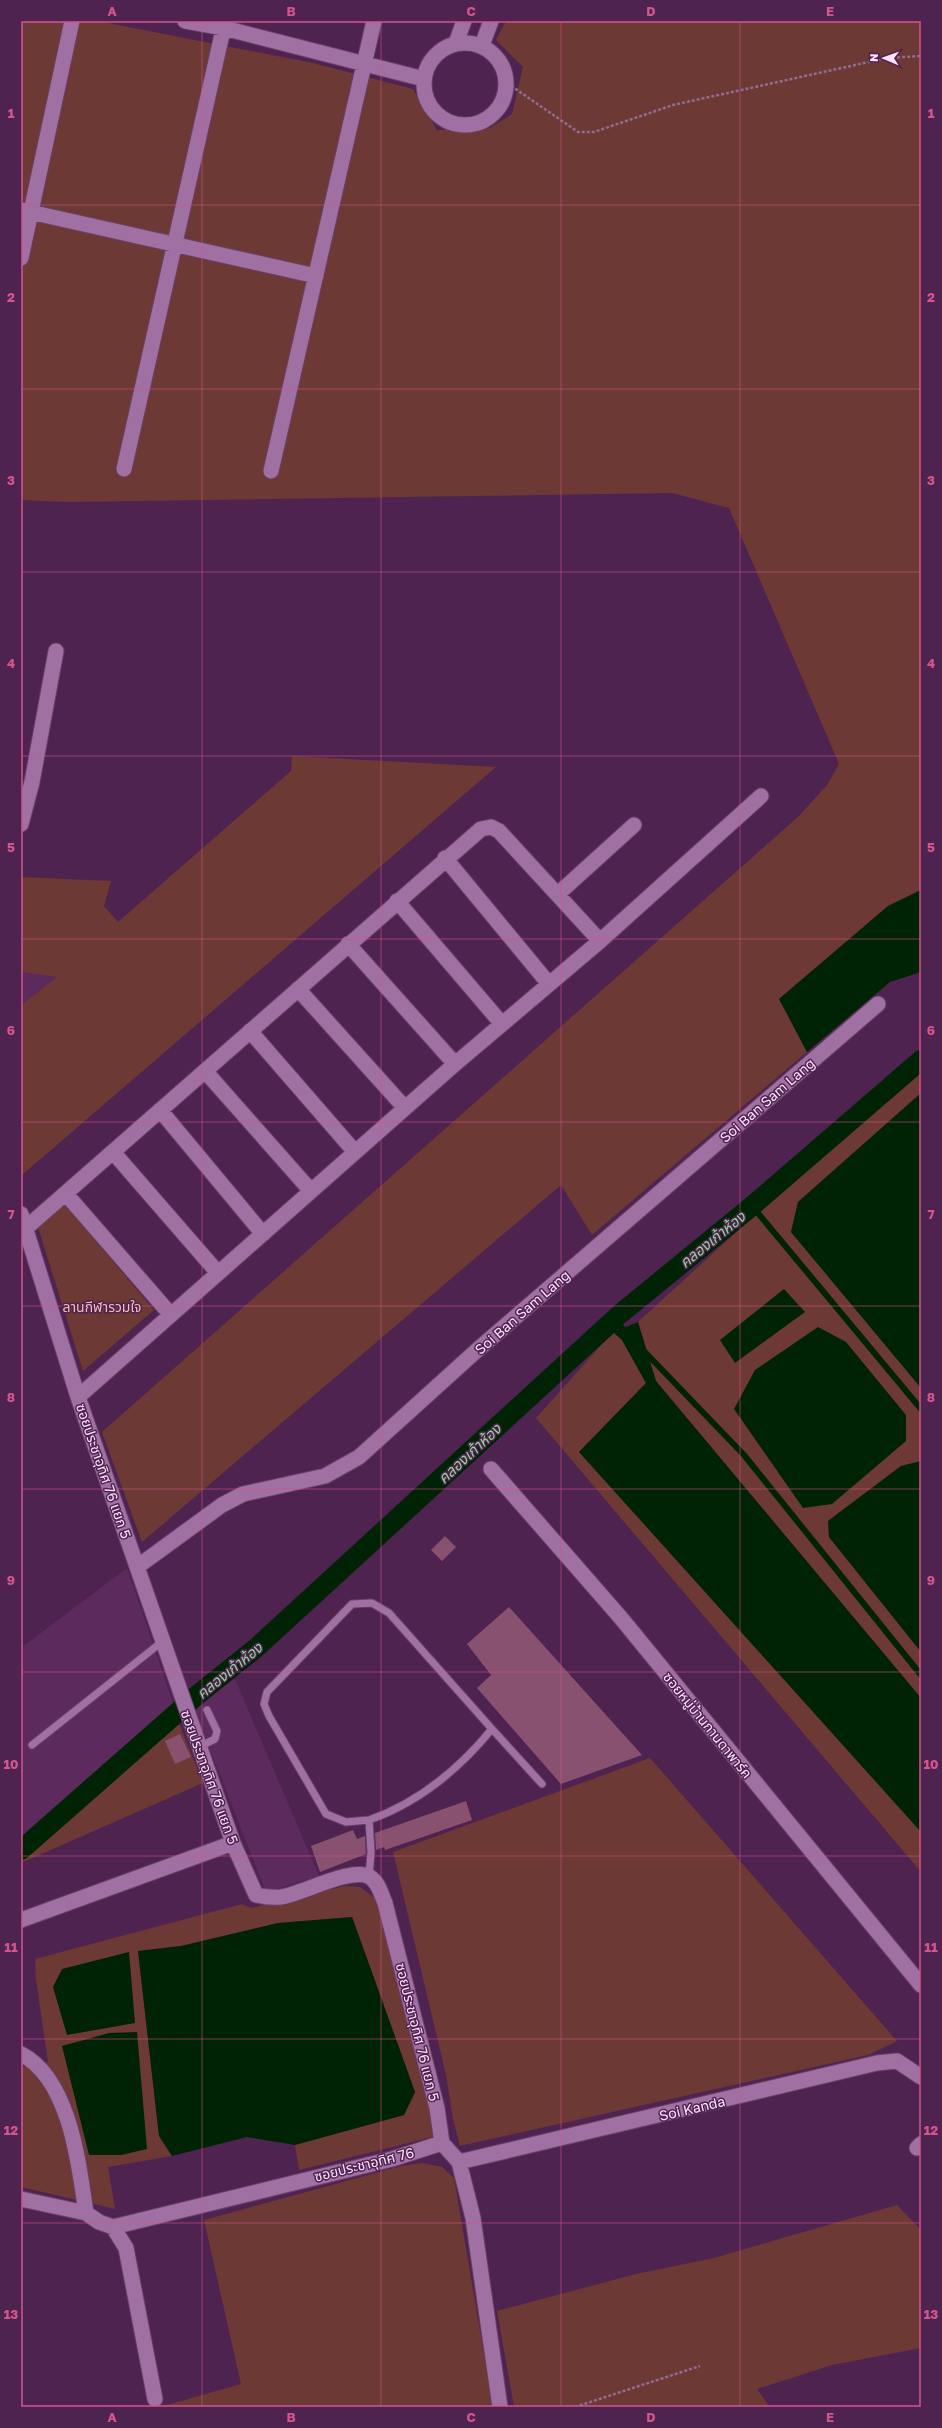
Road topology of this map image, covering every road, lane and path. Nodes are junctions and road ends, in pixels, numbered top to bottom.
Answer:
1 (72, 21) edge
2 (186, 21) edge
3 (374, 21) edge
4 (464, 21) edge
5 (491, 21) edge
6 (225, 24) edge
7 (456, 43) junction
8 (482, 45) junction
9 (921, 56) edge
10 (365, 63) junction
11 (424, 79) junction
12 (507, 83) junction
13 (26, 211) edge
14 (175, 244) junction
15 (21, 258) edge
16 (316, 276) junction
17 (124, 469) dead end
18 (270, 470) dead end
19 (56, 651) dead end
20 (761, 796) dead end
21 (21, 824) edge
22 (634, 825) dead end
23 (445, 858) junction
24 (558, 893) junction
25 (398, 901) junction
26 (600, 941) junction
27 (348, 944) junction
28 (549, 984) junction
29 (298, 989) junction
30 (878, 1004) dead end
31 (502, 1024) junction
32 (250, 1031) junction
33 (455, 1064) junction
34 (204, 1071) junction
35 (405, 1108) junction
36 (160, 1110) junction
37 (113, 1152) junction
38 (354, 1152) junction
39 (311, 1191) junction
40 (66, 1194) junction
41 (23, 1221) edge
42 (263, 1234) junction
43 (218, 1273) junction
44 (171, 1315) junction
45 (78, 1398) junction
46 (491, 1469) dead end
47 (137, 1567) junction
48 (163, 1641) junction
49 (208, 1710) dead end
50 (492, 1729) junction
51 (32, 1745) dead end
52 (200, 1747) junction
53 (542, 1784) dead end
54 (369, 1820) junction
55 (233, 1842) junction
56 (369, 1877) junction
57 (21, 1920) edge
58 (921, 1985) edge
59 (21, 2054) edge
60 (921, 2077) edge
61 (442, 2143) junction
62 (459, 2162) junction
63 (21, 2199) edge
64 (86, 2213) junction
65 (113, 2226) junction
66 (700, 2366) dead end
67 (155, 2399) dead end
68 (500, 2407) edge
69 (575, 2407) edge

1 - 13 street
2 - 6 street
3 - 10 street
4 - 7 street
5 - 8 street
6 - 10 street
6 - 14 street
7 - 8 street
7 - 11 street
8 - 12 street
9 - 12 path
10 - 11 street
10 - 16 street
11 - 12 street
13 - 14 street
13 - 15 street
14 - 16 street
14 - 17 street
16 - 18 street
19 - 21 street
20 - 26 street
22 - 24 street
23 - 24 street
23 - 25 street
23 - 28 street
24 - 26 street
25 - 27 street
25 - 31 street
26 - 28 street
27 - 29 street
27 - 33 street
28 - 31 street
29 - 32 street
29 - 35 street
30 - 47 street, Soi Ban Sam Lang
31 - 33 street
32 - 34 street
32 - 38 street
33 - 35 street
34 - 36 street
34 - 39 street
35 - 38 street
36 - 37 street
36 - 42 street
37 - 40 street
37 - 43 street
38 - 39 street
39 - 42 street
40 - 41 street
40 - 44 street
41 - 45 street, ซอยประชาอุทิศ 76 แยก 5
42 - 43 street
43 - 44 street
44 - 45 street
45 - 47 street, ซอยประชาอุทิศ 76 แยก 5
46 - 58 street, ซอยหมู่บ้านกานดาพาร์ค
47 - 48 street, ซอยประชาอุทิศ 76 แยก 5
48 - 51 lane
48 - 52 street, ซอยประชาอุทิศ 76 แยก 5
49 - 52 lane
50 - 53 lane
50 - 54 lane
50 - 54 lane
52 - 55 street, ซอยประชาอุทิศ 76 แยก 5
54 - 56 lane
55 - 56 street, ซอยประชาอุทิศ 76 แยก 5
55 - 57 street
56 - 61 street, ซอยประชาอุทิศ 76 แยก 5
59 - 64 street
60 - 62 street, Soi Kanda
61 - 62 street
61 - 65 street, ซอยประชาอุทิศ 76
62 - 68 street
63 - 64 street
64 - 65 street
65 - 67 street
66 - 69 path

